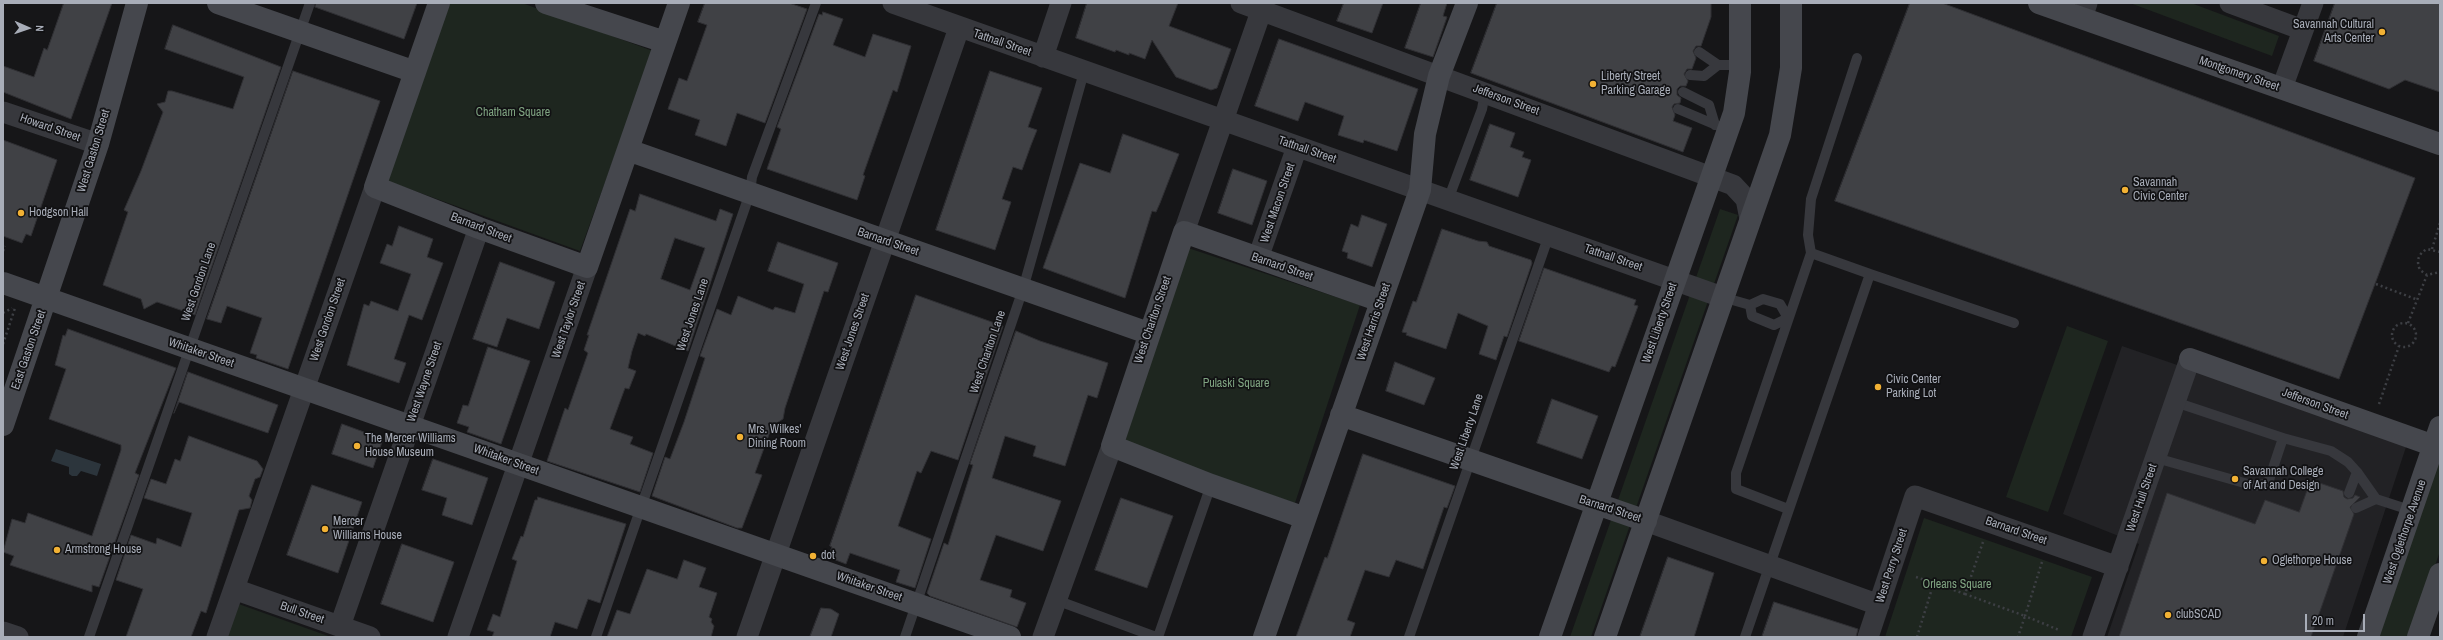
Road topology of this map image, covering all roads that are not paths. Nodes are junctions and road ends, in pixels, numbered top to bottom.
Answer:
1 (137, 3) edge
2 (218, 3) edge
3 (310, 3) edge
4 (439, 3) edge
5 (679, 3) edge
6 (816, 3) edge
7 (893, 3) edge
8 (1061, 3) edge
9 (1241, 3) edge
10 (1467, 3) edge
11 (1740, 3) edge
12 (1791, 3) edge
13 (2039, 3) edge
14 (2230, 3) edge
15 (2313, 3) edge
16 (558, 5) edge
17 (1262, 6) edge
18 (2085, 11) edge
19 (959, 28) junction
20 (2303, 30) junction
21 (300, 32) junction
22 (665, 42) junction
23 (1699, 52) dead end
24 (1043, 57) junction
25 (1858, 58) dead end
26 (1718, 65) junction
27 (1740, 65) junction
28 (415, 72) junction
29 (1084, 72) junction
30 (1690, 75) dead end
31 (1439, 76) junction
32 (2282, 88) junction
33 (1684, 92) dead end
34 (1485, 93) junction
35 (1678, 109) dead end
36 (3, 112) edge
37 (1223, 120) junction
38 (1721, 128) junction
39 (98, 144) junction
40 (2440, 144) edge
41 (1297, 147) junction
42 (628, 150) junction
43 (1712, 177) junction
44 (375, 187) junction
45 (1420, 190) junction
46 (750, 193) junction
47 (1448, 200) junction
48 (1750, 219) junction
49 (479, 228) junction
50 (1184, 232) junction
51 (1549, 236) junction
52 (885, 241) junction
53 (1811, 253) junction
54 (1258, 258) junction
55 (587, 267) junction
56 (1870, 274) junction
57 (1675, 281) junction
58 (3, 283) edge
59 (1023, 289) junction
60 (1722, 297) junction
61 (47, 298) junction
62 (1381, 301) junction
63 (1750, 305) junction
64 (1788, 318) junction
65 (2014, 323) dead end
66 (1148, 333) junction
67 (189, 348) junction
68 (2190, 359) joint
69 (304, 389) junction
70 (2175, 402) junction
71 (1341, 415) junction
72 (3, 425) edge
73 (410, 426) junction
74 (2283, 438) junction
75 (2438, 440) edge
76 (1112, 446) junction
77 (2156, 458) junction
78 (1470, 461) junction
79 (518, 464) junction
80 (2357, 472) junction
81 (1211, 485) junction
82 (2349, 493) dead end
83 (1914, 496) joint
84 (2376, 499) junction
85 (1595, 505) junction
86 (640, 507) junction
87 (2356, 508) dead end
88 (1788, 509) junction
89 (2413, 511) junction
90 (1305, 518) junction
91 (1646, 521) junction
92 (776, 555) junction
93 (1769, 566) junction
94 (2118, 567) junction
95 (2440, 574) edge
96 (234, 589) junction
97 (1056, 600) junction
98 (917, 603) junction
99 (1879, 605) junction
100 (340, 626) junction
101 (3, 632) edge
102 (18, 637) edge
103 (89, 637) edge
104 (217, 637) edge
105 (370, 637) edge
106 (458, 637) edge
107 (596, 637) edge
108 (747, 637) edge
109 (905, 637) edge
110 (1010, 637) edge
111 (1042, 637) edge
112 (1157, 637) edge
113 (1264, 637) edge
114 (1409, 637) edge
115 (1550, 637) edge
116 (1605, 637) edge
117 (1745, 637) edge
118 (1868, 637) edge
119 (2093, 637) edge
120 (2368, 637) edge
121 (2418, 637) edge

1 - 39 street, West Gaston Street
2 - 21 street
3 - 21 lane, West Gordon Lane
4 - 28 street, West Gordon Street
5 - 22 street, West Taylor Street
6 - 46 lane, West Jones Lane
7 - 19 street, Tattnall Street
8 - 24 street
9 - 17 street, Jefferson Street
10 - 31 street, West Harris Street
11 - 27 street, West Liberty Street
12 - 48 street
13 - 18 street, Montgomery Street
14 - 20 street
15 - 20 street
16 - 22 street
17 - 31 street, Jefferson Street
17 - 37 street, West Charlton Street
18 - 32 street, Montgomery Street
19 - 24 street, Tattnall Street
19 - 52 street, West Jones Street
20 - 32 street
21 - 28 street
21 - 67 lane, West Gordon Lane
22 - 42 street, West Taylor Street
23 - 26 lane
24 - 29 street, Tattnall Street
25 - 53 lane
26 - 27 lane
26 - 30 lane
27 - 38 street, West Liberty Street
28 - 44 street, West Gordon Street
29 - 37 street, Tattnall Street
29 - 59 lane, West Charlton Lane
31 - 34 street, Jefferson Street
31 - 45 street, West Harris Street
32 - 40 street, Montgomery Street
33 - 38 lane
34 - 43 street, Jefferson Street
34 - 47 lane
35 - 38 lane
36 - 39 street, Howard Street
37 - 41 street, Tattnall Street
37 - 50 street, West Charlton Street
38 - 43 street, West Liberty Street
39 - 61 street, West Gaston Street
41 - 45 street, Tattnall Street
41 - 54 street, West Macon Street
42 - 46 street, Barnard Street
42 - 55 street, West Taylor Street
43 - 48 street, Jefferson Street
43 - 57 street, West Liberty Street
44 - 49 street, Barnard Street
44 - 69 street, West Gordon Street
45 - 47 street, Tattnall Street
45 - 62 street, West Harris Street
46 - 52 street, Barnard Street
46 - 86 lane, West Jones Lane
47 - 51 street, Tattnall Street
48 - 60 street
49 - 55 street, Barnard Street
49 - 73 street, West Wayne Street
50 - 54 street, Barnard Street
50 - 66 street, West Charlton Street
51 - 57 street, Tattnall Street
51 - 78 lane, West Liberty Lane
52 - 59 street, Barnard Street
52 - 92 street, West Jones Street
53 - 56 lane
53 - 64 lane
54 - 62 street, Barnard Street
55 - 79 street, West Taylor Street
56 - 65 lane
56 - 88 lane
57 - 60 street, Tattnall Street
57 - 85 street, West Liberty Street
58 - 61 street, Whitaker Street
59 - 66 street, Barnard Street
59 - 98 lane, West Charlton Lane
60 - 63 lane
60 - 91 street
61 - 67 street, Whitaker Street
61 - 72 street, East Gaston Street
62 - 71 street, West Harris Street
63 - 64 lane
63 - 64 lane
64 - 88 lane
66 - 76 street, West Charlton Street
67 - 69 street, Whitaker Street
67 - 103 lane, West Gordon Lane
68 - 70 street, West Hull Street
68 - 75 street, Jefferson Street
69 - 73 street, Whitaker Street
69 - 96 street, West Gordon Street
70 - 74 lane
70 - 77 street, West Hull Street
71 - 78 street, Barnard Street
71 - 90 street, West Harris Street
73 - 79 street, Whitaker Street
73 - 100 street, West Wayne Street
74 - 77 lane
74 - 80 lane
75 - 89 street, West Oglethorpe Avenue
76 - 81 street
76 - 97 street, West Charlton Street
77 - 94 street, West Hull Street
78 - 85 street, Barnard Street
78 - 114 lane, West Liberty Lane
79 - 86 street, Whitaker Street
79 - 106 street, West Taylor Street
80 - 82 lane
80 - 84 lane
81 - 90 street
81 - 112 lane
83 - 94 street, Barnard Street
83 - 99 street, West Perry Street
84 - 87 lane
84 - 89 lane
85 - 91 street, Barnard Street
85 - 115 street, West Liberty Street
86 - 92 street, Whitaker Street
86 - 107 lane, West Jones Lane
88 - 93 lane
89 - 120 street, West Oglethorpe Avenue
90 - 113 street, West Harris Street
91 - 93 street, Barnard Street
91 - 116 street
92 - 98 street, Whitaker Street
92 - 108 street, West Jones Street
93 - 99 street, Barnard Street
93 - 117 lane
94 - 119 street, West Hull Street
95 - 121 street
96 - 100 street, Bull Street
96 - 104 street, West Gordon Street
97 - 111 street, West Charlton Street
97 - 112 lane
98 - 109 lane, West Charlton Lane
98 - 110 street, Whitaker Street
99 - 118 street, West Perry Street
100 - 105 street, Bull Street
101 - 102 street

